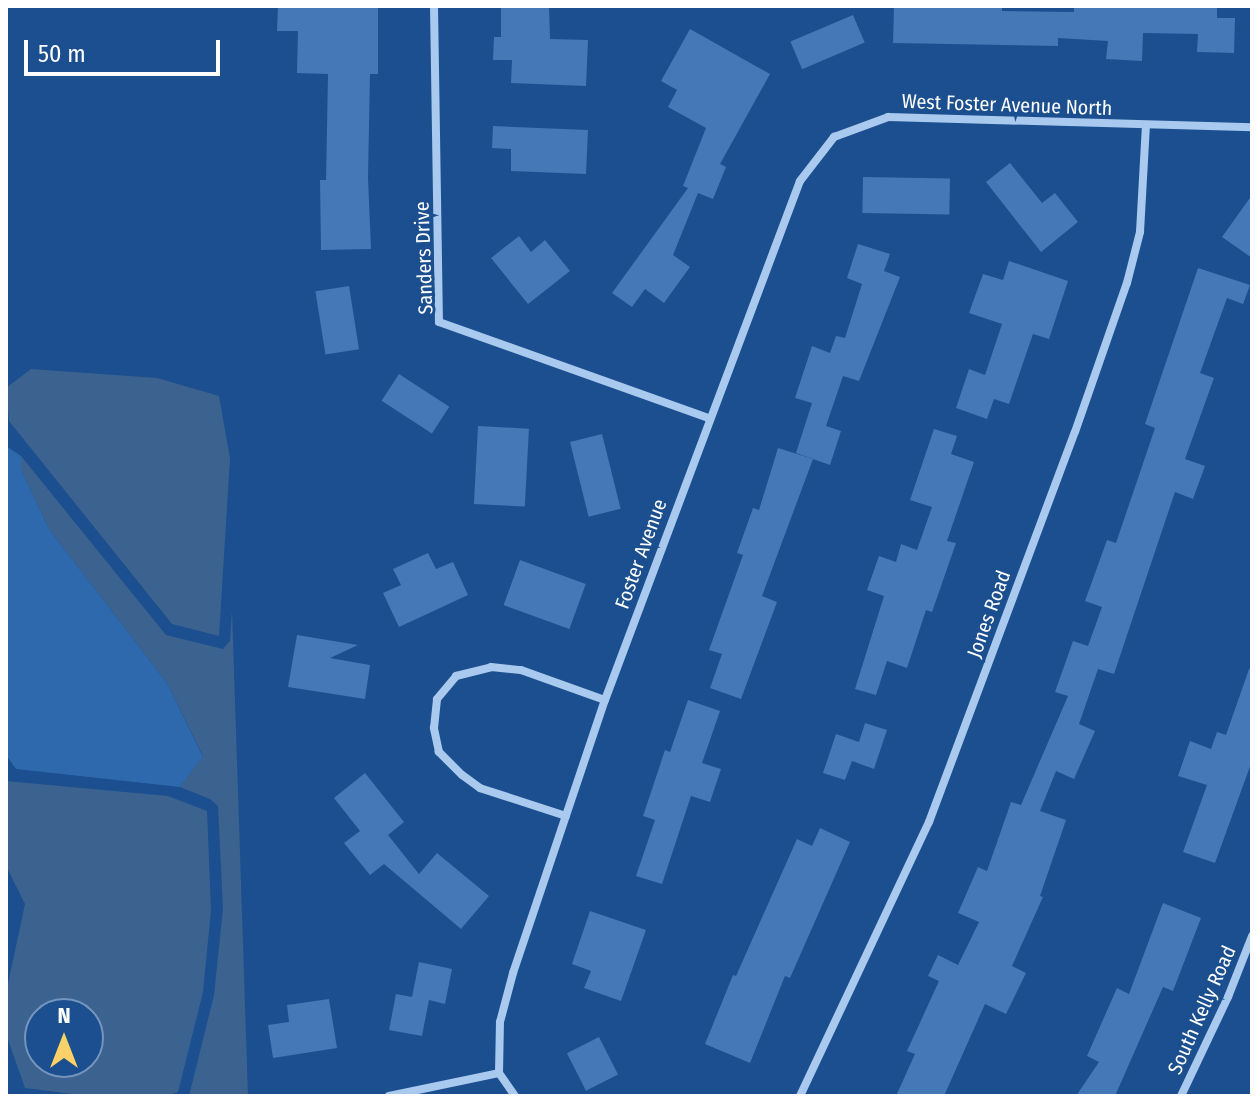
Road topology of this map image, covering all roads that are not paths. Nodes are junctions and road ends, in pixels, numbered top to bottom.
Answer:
1 (434, 6) edge
2 (1146, 125) junction
3 (1252, 127) edge
4 (708, 418) junction
5 (605, 700) junction
6 (566, 816) junction
7 (1252, 936) edge
8 (499, 1073) junction
9 (389, 1096) edge
10 (515, 1096) edge
11 (800, 1096) edge
12 (1181, 1096) edge

1 - 4 street, Sanders Drive
2 - 3 street, West Foster Avenue North
2 - 4 street, West Foster Avenue North
2 - 11 street, Jones Road
4 - 5 street, Foster Avenue
5 - 6 street, Foster Avenue
5 - 6 street
6 - 8 street, Foster Avenue
7 - 12 street, South Kelly Road
8 - 9 street
8 - 10 street

